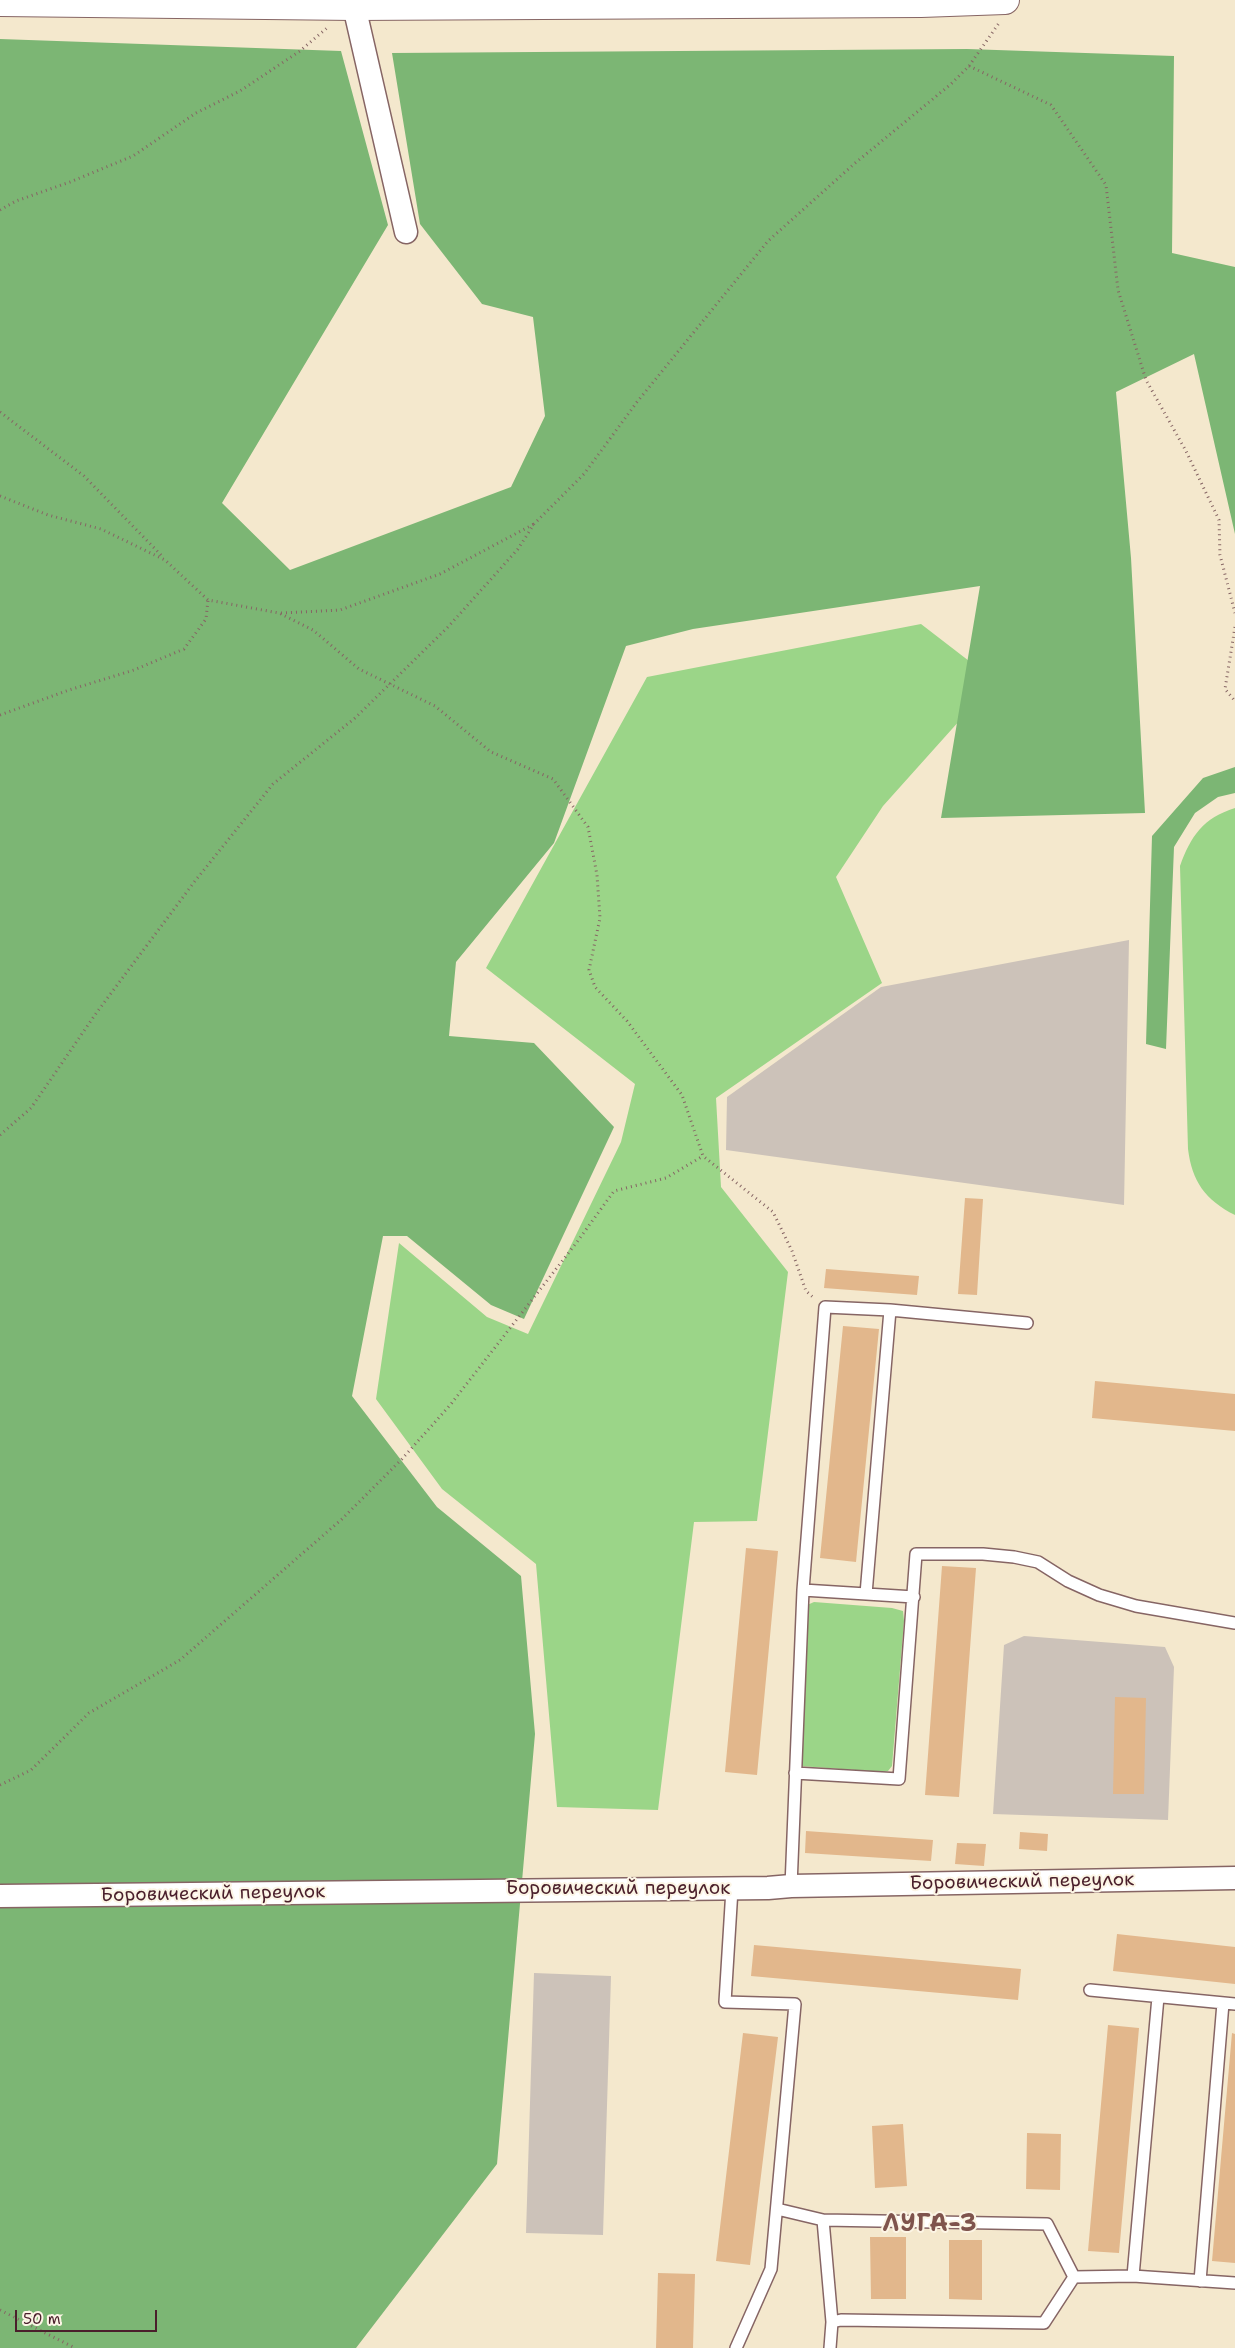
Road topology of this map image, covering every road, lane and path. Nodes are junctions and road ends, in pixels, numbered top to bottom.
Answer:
1 (0, 2) edge
2 (114, 2) edge
3 (354, 6) junction
4 (1002, 11) edge
5 (969, 66) junction
6 (0, 210) edge
7 (406, 232) dead end
8 (0, 412) edge
9 (0, 496) edge
10 (534, 524) junction
11 (165, 560) junction
12 (208, 600) junction
13 (279, 613) junction
14 (1235, 613) edge
15 (1235, 627) edge
16 (390, 684) junction
17 (1235, 701) edge
18 (0, 715) edge
19 (0, 1135) edge
20 (703, 1156) junction
21 (825, 1307) junction
22 (890, 1310) junction
23 (1027, 1323) dead end
24 (803, 1590) junction
25 (866, 1594) junction
26 (914, 1597) junction
27 (1235, 1623) edge
28 (795, 1773) junction
29 (0, 1785) edge
30 (1235, 1878) edge
31 (791, 1886) junction
32 (732, 1889) junction
33 (0, 1896) edge
34 (1090, 1990) dead end
35 (1158, 1996) junction
36 (1223, 2002) junction
37 (1235, 2004) edge
38 (777, 2208) junction
39 (823, 2220) junction
40 (1133, 2276) junction
41 (1074, 2277) junction
42 (1200, 2280) junction
43 (1235, 2283) edge
44 (0, 2310) edge
45 (832, 2322) junction
46 (75, 2348) edge
47 (736, 2348) edge
48 (830, 2348) edge

1 - 2 street
2 - 3 street
3 - 4 street
3 - 6 path
3 - 7 street
4 - 5 path
5 - 10 path
5 - 14 path
8 - 11 path
9 - 11 path
10 - 13 path
10 - 16 path
11 - 12 path
12 - 13 path
12 - 18 path
13 - 16 path
15 - 17 path
16 - 19 path
16 - 20 path
20 - 21 path
20 - 29 path
21 - 22 lane
21 - 24 lane
22 - 23 lane
22 - 25 lane
24 - 25 lane
24 - 28 lane
25 - 26 lane
26 - 27 lane
26 - 28 lane
28 - 31 lane
30 - 31 street, Боровический переулок
31 - 32 street, Боровический переулок
32 - 33 street, Боровический переулок
32 - 38 lane
34 - 35 lane
35 - 36 lane
35 - 40 lane
36 - 37 lane
36 - 42 lane
38 - 39 lane
38 - 47 lane
39 - 41 lane
39 - 45 lane
40 - 41 lane
40 - 42 lane
41 - 45 lane
42 - 43 lane
44 - 46 path
45 - 48 lane

